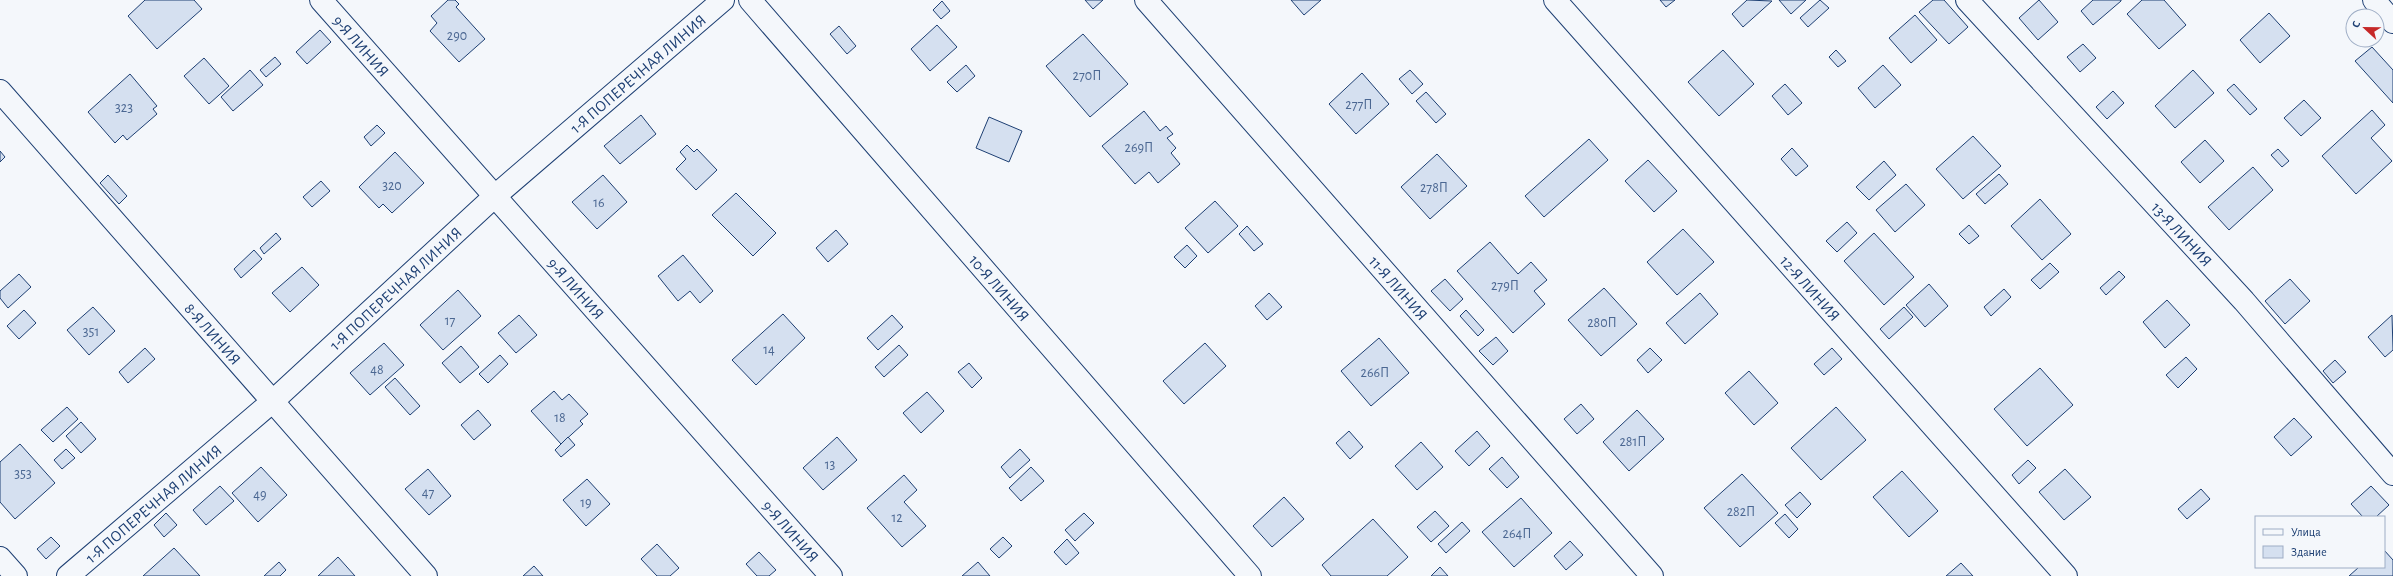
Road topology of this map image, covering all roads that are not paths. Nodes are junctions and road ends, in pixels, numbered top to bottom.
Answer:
1 (321, 0) edge
2 (723, 0) edge
3 (750, 0) edge
4 (1146, 0) edge
5 (1555, 0) edge
6 (1967, 0) edge
7 (2374, 0) edge
8 (2393, 22) edge
9 (0, 91) edge
10 (496, 196) junction
11 (273, 400) junction
12 (2393, 474) edge
13 (0, 558) edge
14 (16, 576) edge
15 (68, 576) edge
16 (426, 576) edge
17 (831, 576) edge
18 (1250, 576) edge
19 (1652, 576) edge
20 (2066, 576) edge

1 - 10 street, 9-Я ЛИНИЯ
2 - 10 street, 1-Я ПОПЕРЕЧНАЯ ЛИНИЯ
3 - 18 street, 10-Я ЛИНИЯ
4 - 19 street, 11-Я ЛИНИЯ
5 - 20 street, 12-Я ЛИНИЯ
6 - 12 street, 13-Я ЛИНИЯ
7 - 8 street
9 - 11 street, 8-Я ЛИНИЯ
10 - 11 street, 1-Я ПОПЕРЕЧНАЯ ЛИНИЯ
10 - 17 street, 9-Я ЛИНИЯ
11 - 15 street, 1-Я ПОПЕРЕЧНАЯ ЛИНИЯ
11 - 16 street, 8-Я ЛИНИЯ
13 - 14 street

